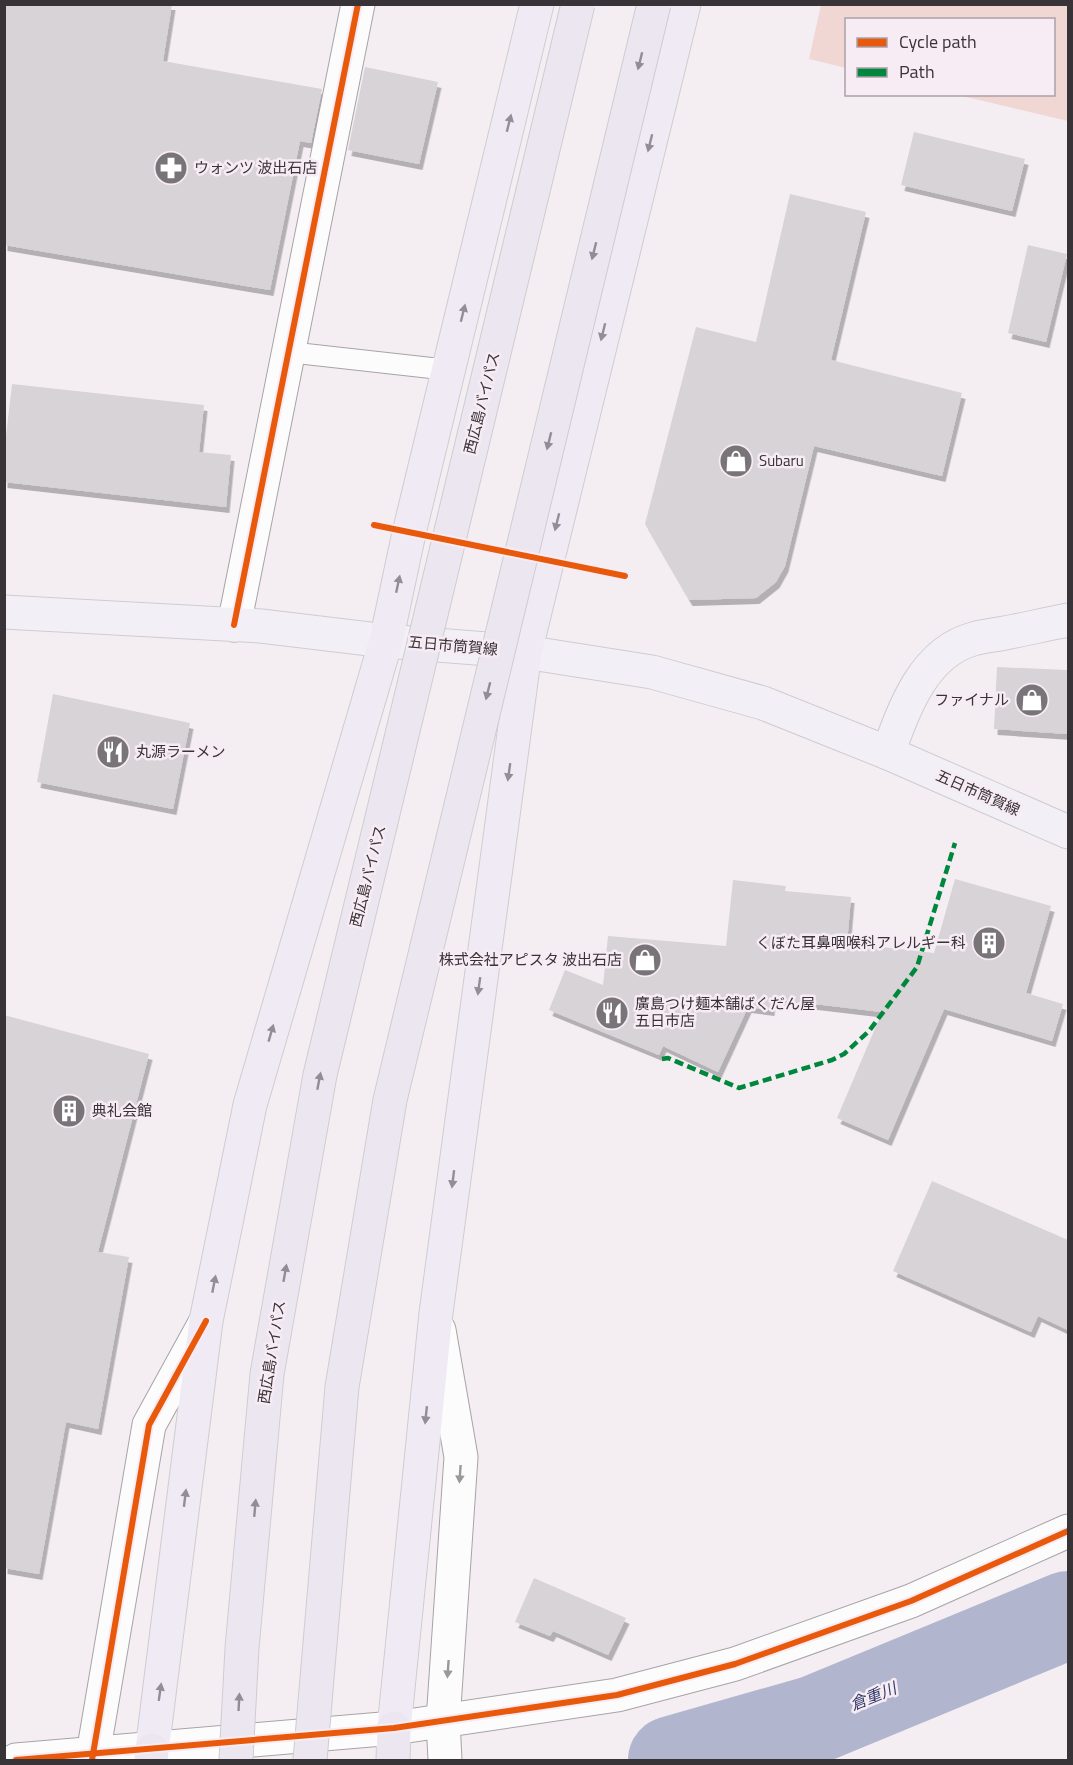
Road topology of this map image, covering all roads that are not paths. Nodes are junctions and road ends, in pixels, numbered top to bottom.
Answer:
1 (357, 4) edge
2 (537, 4) edge
3 (578, 4) edge
4 (654, 4) edge
5 (684, 4) edge
6 (288, 352) junction
7 (449, 370) junction
8 (4, 612) edge
9 (1068, 620) edge
10 (234, 625) junction
11 (386, 641) junction
12 (525, 652) junction
13 (888, 753) junction
14 (1068, 832) edge
15 (436, 1313) junction
16 (206, 1321) junction
17 (1068, 1531) edge
18 (444, 1739) edge
19 (394, 1740) edge
20 (151, 1755) edge
21 (92, 1758) edge
22 (16, 1761) edge
23 (236, 1761) edge
24 (310, 1761) edge

1 - 6 street
7 -> 2 highway
23 -> 3 highway, 西広島バイパス, bridge
4 -> 24 highway, bridge
5 -> 12 highway
6 - 7 lane
6 - 10 street
11 -> 7 highway
8 - 10 main road, 五日市筒賀線
9 - 13 main road
10 - 11 main road, 五日市筒賀線
11 - 12 main road, 五日市筒賀線
16 -> 11 highway
12 - 13 main road, 五日市筒賀線
12 -> 15 highway
13 - 14 main road, 五日市筒賀線
15 -> 18 street
15 -> 19 highway
20 -> 16 highway
16 - 21 street
17 - 18 street
18 - 19 street
19 - 20 street
20 - 21 street
21 - 22 street

